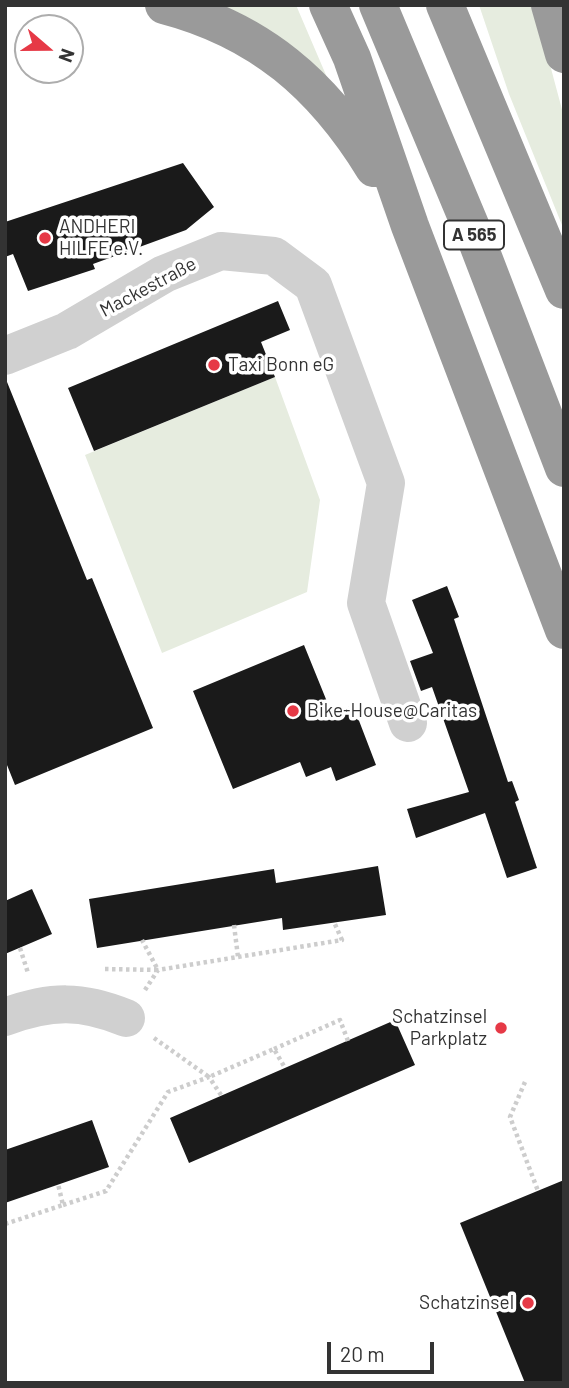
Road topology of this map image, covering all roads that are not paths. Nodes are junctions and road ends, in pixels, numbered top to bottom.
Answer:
1 (164, 5) edge
2 (328, 5) edge
3 (378, 5) edge
4 (445, 5) edge
5 (551, 5) edge
6 (564, 54) edge
7 (410, 226) junction
8 (564, 290) edge
9 (5, 356) edge
10 (564, 468) edge
11 (564, 630) edge
12 (408, 723) dead end
13 (5, 1017) edge
14 (126, 1018) road end

1 - 7 highway
2 - 7 highway
3 - 10 highway, A 565
4 - 8 highway, A 565
5 - 6 highway
7 - 11 highway
9 - 12 street, Mackestraße
13 - 14 street

